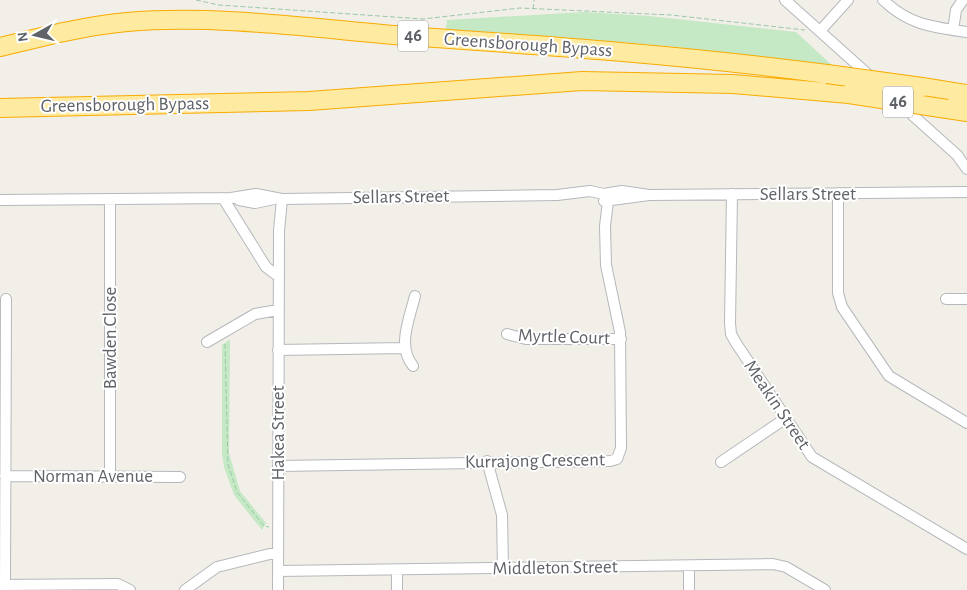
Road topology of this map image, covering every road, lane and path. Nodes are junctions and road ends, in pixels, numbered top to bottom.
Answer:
1 (196, 0) edge
2 (534, 0) edge
3 (785, 0) edge
4 (848, 0) edge
5 (883, 0) edge
6 (964, 0) edge
7 (533, 9) junction
8 (953, 30) junction
9 (820, 32) junction
10 (967, 32) edge
11 (0, 47) edge
12 (967, 94) edge
13 (0, 108) edge
14 (967, 112) edge
15 (957, 156) junction
16 (967, 161) edge
17 (967, 169) edge
18 (967, 192) edge
19 (729, 194) junction
20 (838, 194) junction
21 (227, 198) junction
22 (278, 199) junction
23 (605, 199) junction
24 (0, 200) edge
25 (110, 200) junction
26 (278, 276) junction
27 (415, 296) dead end
28 (6, 299) dead end
29 (946, 299) dead end
30 (967, 299) edge
31 (278, 310) junction
32 (224, 332) junction
33 (507, 334) dead end
34 (621, 339) junction
35 (208, 342) dead end
36 (404, 348) junction
37 (278, 350) junction
38 (3, 357) edge
39 (413, 366) dead end
40 (786, 418) junction
41 (967, 423) edge
42 (488, 461) junction
43 (721, 462) dead end
44 (278, 466) junction
45 (6, 476) junction
46 (110, 476) junction
47 (180, 477) dead end
48 (270, 527) dead end
49 (967, 549) edge
50 (278, 552) junction
51 (689, 566) junction
52 (503, 568) junction
53 (397, 570) junction
54 (278, 572) junction
55 (2, 585) edge
56 (130, 590) edge
57 (185, 590) edge
58 (278, 590) edge
59 (397, 590) edge
60 (689, 590) edge
61 (825, 590) edge

1 - 7 path
2 - 7 path
3 - 9 street
4 - 9 street
5 - 8 street
6 - 8 street
7 - 9 path
8 - 10 street
9 - 15 street
11 - 12 highway, Greensborough Bypass / 46, bridge
13 - 14 highway, Greensborough Bypass / 46, bridge
15 - 16 street
15 - 17 street
18 - 20 street, Sellars Street
19 - 20 street, Sellars Street
19 - 23 street, Sellars Street
19 - 40 street, Meakin Street
20 - 41 street
21 - 22 street, Sellars Street
21 - 25 street, Sellars Street
21 - 26 street
22 - 23 street, Sellars Street
22 - 26 street, Hakea Street
23 - 34 street, Kurrajong Crescent
24 - 25 street, Sellars Street
25 - 46 street, Bawden Close
26 - 31 street, Hakea Street
27 - 36 street
28 - 38 street
29 - 30 street
31 - 32 street
31 - 37 street, Hakea Street
32 - 35 street
32 - 48 path
33 - 34 street, Myrtle Court
34 - 42 street, Kurrajong Crescent
36 - 37 street
36 - 39 street
37 - 44 street, Hakea Street
38 - 45 street
40 - 43 street
40 - 49 street, Meakin Street
42 - 44 street, Kurrajong Crescent
42 - 52 street
44 - 50 street, Hakea Street
45 - 46 street, Norman Avenue
45 - 55 street
46 - 47 street, Norman Avenue
50 - 54 street, Hakea Street
50 - 57 street
51 - 52 street, Middleton Street
51 - 60 street
51 - 61 street, Middleton Street
52 - 53 street, Middleton Street
53 - 54 street, Middleton Street
53 - 59 street
54 - 58 street, Hakea Street
55 - 56 street

